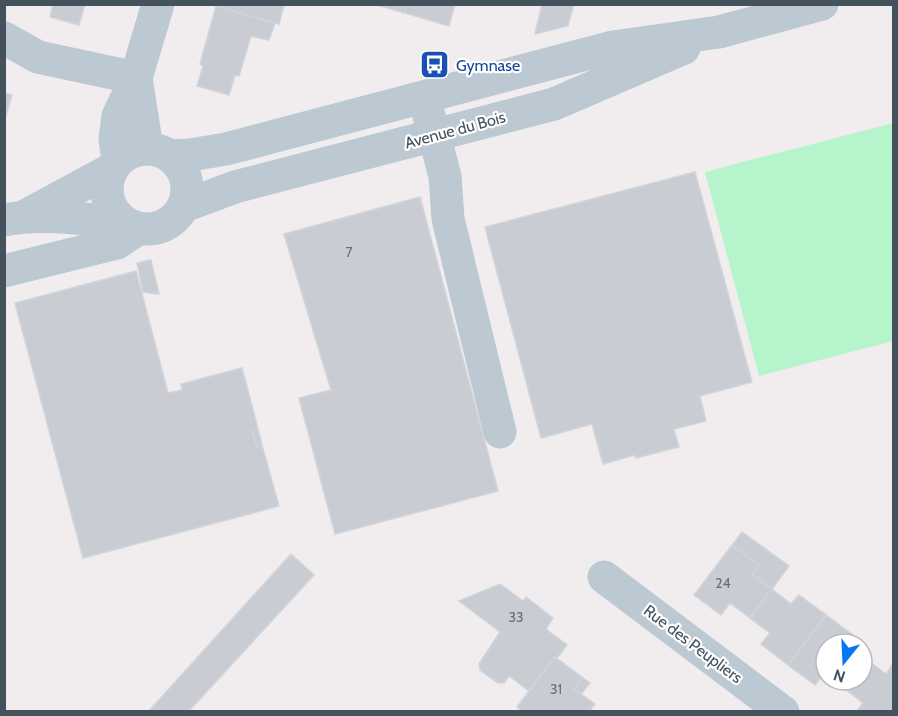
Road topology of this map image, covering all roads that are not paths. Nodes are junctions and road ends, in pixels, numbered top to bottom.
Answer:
1 (158, 4) edge
2 (822, 4) edge
3 (719, 32) junction
4 (4, 38) edge
5 (136, 78) junction
6 (424, 97) junction
7 (435, 136) junction
8 (159, 152) junction
9 (115, 165) junction
10 (184, 206) junction
11 (15, 218) edge
12 (134, 227) junction
13 (4, 271) edge
14 (500, 432) dead end
15 (604, 577) dead end
16 (783, 711) edge

1 - 5 street
2 - 3 street, Avenue du Bois
3 - 6 street, Avenue du Bois
3 - 7 street, Avenue du Bois
4 - 5 street
5 - 8 street
5 - 9 street
6 - 7 street
6 - 8 street, Avenue du Bois
7 - 10 street, Avenue du Bois
7 - 14 street
8 - 9 street
8 - 10 street
9 - 11 street
9 - 12 street
10 - 12 street
11 - 12 street
12 - 13 street
15 - 16 street, Rue des Peupliers

